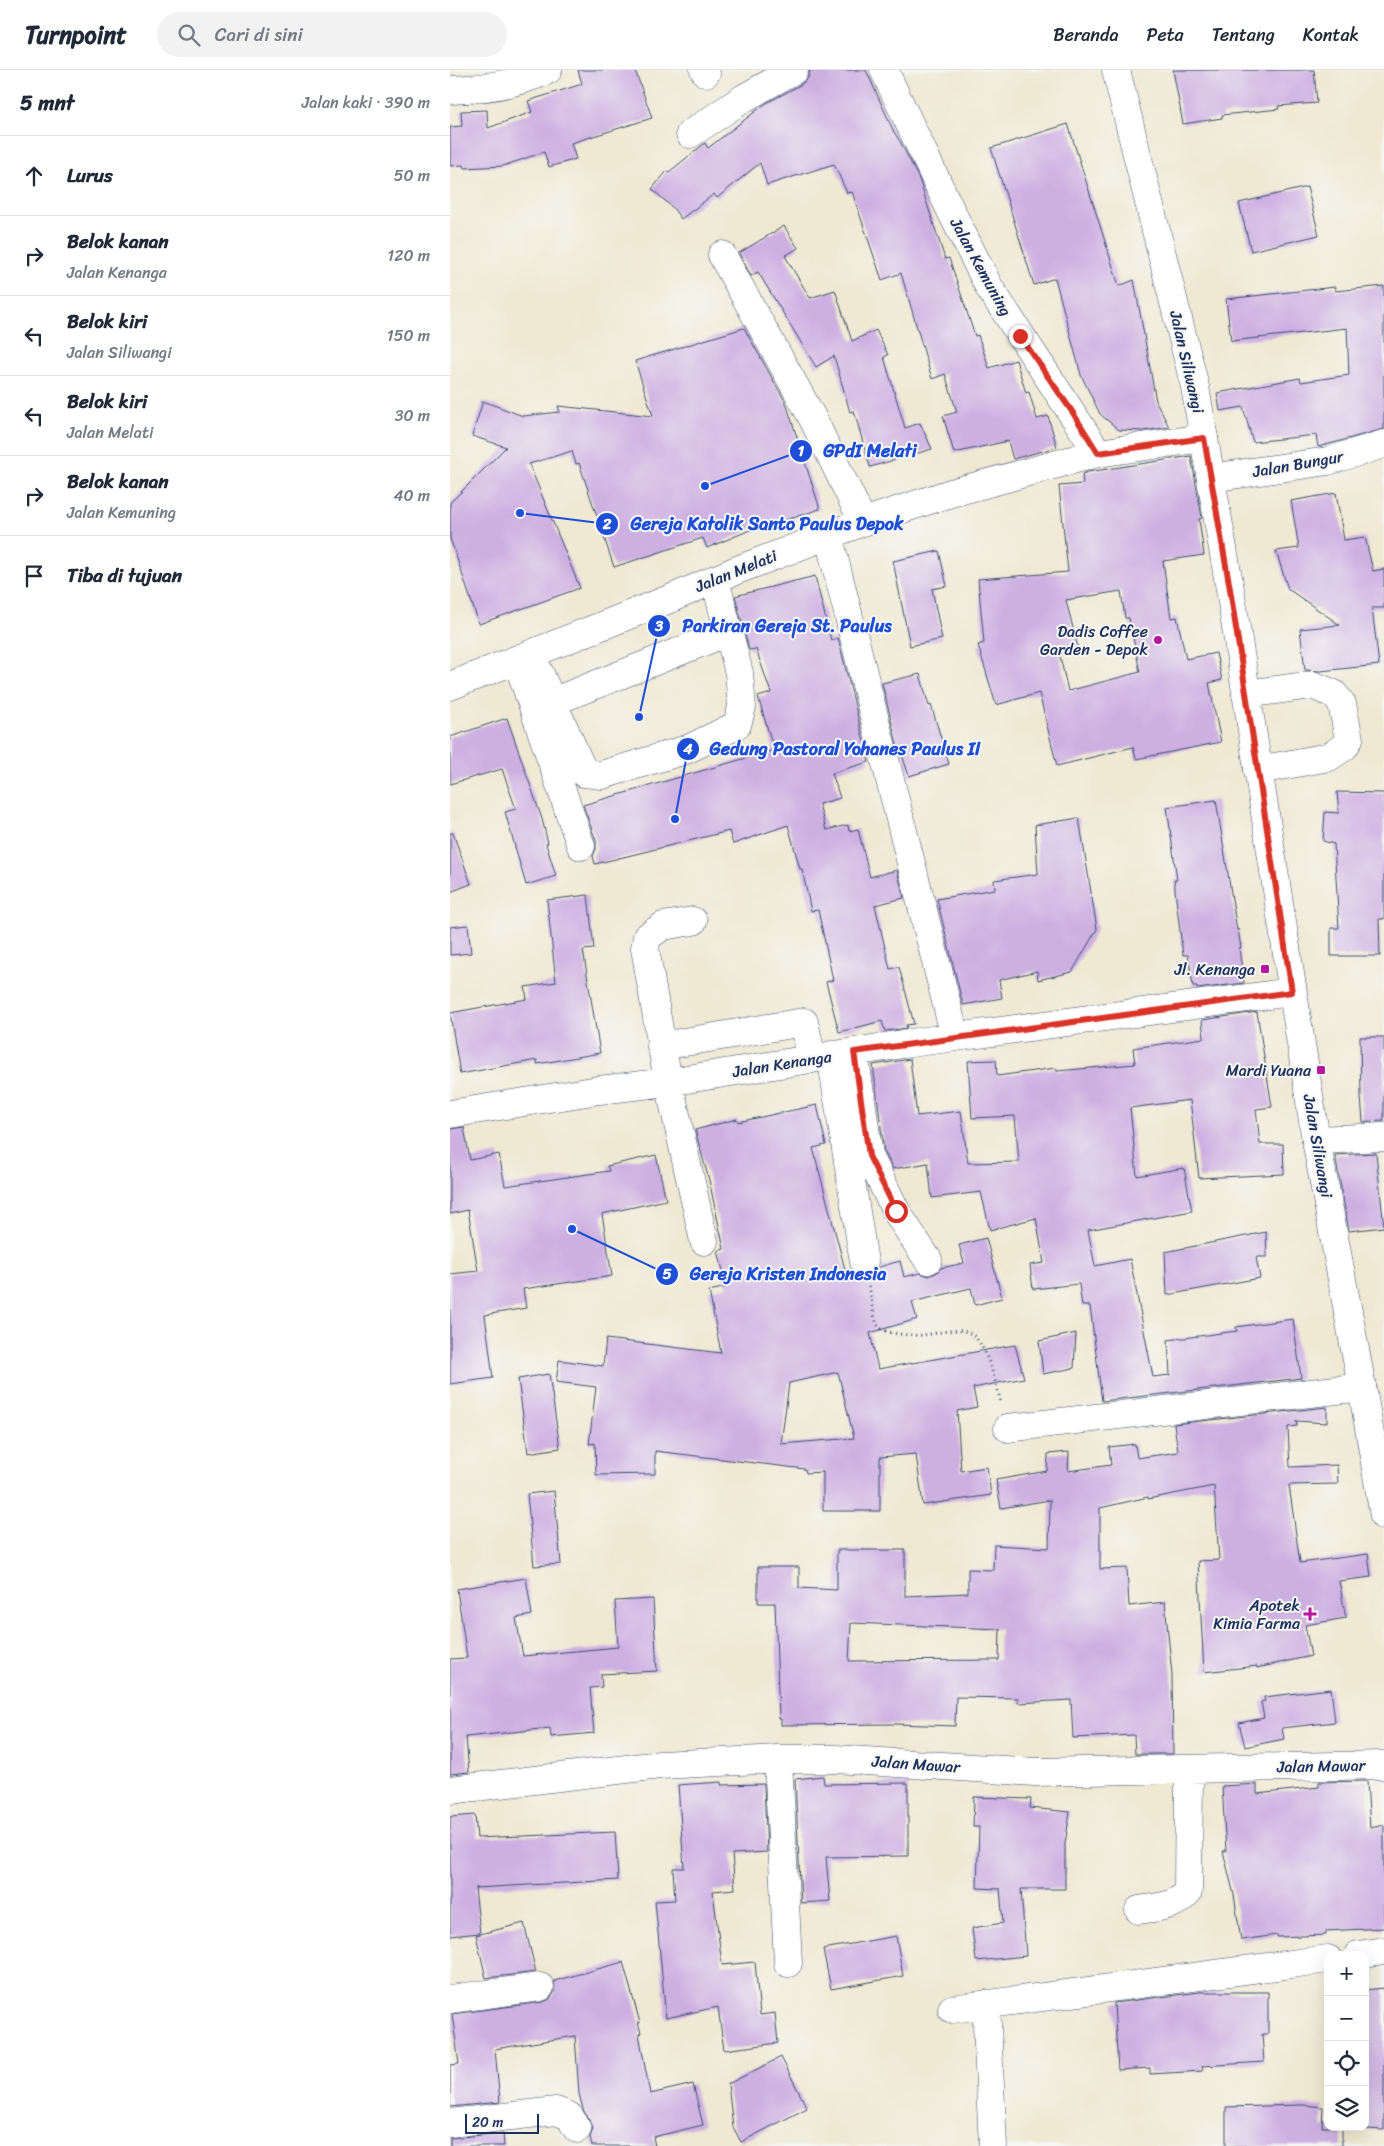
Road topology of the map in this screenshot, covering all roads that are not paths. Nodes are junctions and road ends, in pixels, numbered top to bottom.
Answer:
1 (548, 70) edge
2 (794, 70) edge
3 (884, 70) edge
4 (1116, 70) edge
5 (460, 83) edge
6 (690, 134) dead end
7 (722, 255) dead end
8 (1204, 438) junction
9 (1384, 444) edge
10 (1098, 453) junction
11 (1212, 478) junction
12 (863, 522) junction
13 (828, 534) junction
14 (717, 586) junction
15 (728, 632) junction
16 (524, 657) junction
17 (450, 686) edge
18 (1246, 694) junction
19 (552, 702) junction
20 (1258, 770) junction
21 (581, 846) dead end
22 (694, 921) dead end
23 (1292, 992) junction
24 (955, 1037) junction
25 (661, 1046) junction
26 (833, 1055) junction
27 (669, 1082) junction
28 (450, 1114) edge
29 (1384, 1137) edge
30 (1316, 1140) junction
31 (704, 1241) dead end
32 (928, 1260) dead end
33 (864, 1262) road end
34 (1362, 1387) junction
35 (1008, 1428) road end
36 (1384, 1516) edge
37 (778, 1759) junction
38 (1384, 1765) edge
39 (1189, 1770) junction
40 (450, 1790) edge
41 (1139, 1910) dead end
42 (1384, 1951) edge
43 (1369, 1953) edge
44 (1324, 1960) edge
45 (788, 1963) dead end
46 (540, 1986) dead end
47 (450, 1999) edge
48 (986, 2004) junction
49 (952, 2009) dead end
50 (450, 2123) edge
51 (577, 2129) dead end
52 (993, 2146) edge

1 - 5 street
2 - 6 street
3 - 10 street, Jalan Kemuning
4 - 8 street, Jalan Siliwangi
7 - 12 street
8 - 10 street, Jalan Melati
8 - 11 street, Jalan Siliwangi
9 - 11 street, Jalan Bungur
10 - 12 street, Jalan Melati
11 - 18 street, Jalan Siliwangi
12 - 13 street, Jalan Melati
13 - 14 street, Jalan Melati
13 - 24 street
14 - 15 street
14 - 16 street, Jalan Melati
15 - 19 street
15 - 19 street
16 - 17 street, Jalan Melati
16 - 19 street
16 - 21 street
18 - 20 street, Jalan Siliwangi
18 - 20 street
20 - 23 street, Jalan Siliwangi
22 - 25 street
23 - 24 street, Jalan Kenanga
23 - 30 street, Jalan Siliwangi
24 - 26 street, Jalan Kenanga
25 - 26 street
25 - 27 street
26 - 27 street, Jalan Kenanga
26 - 32 street
26 - 33 street
27 - 28 street, Jalan Kenanga
27 - 31 street
29 - 30 street
30 - 34 street, Jalan Siliwangi
34 - 35 street
34 - 36 street, Jalan Siliwangi
37 - 39 street, Jalan Mawar
37 - 40 street, Jalan Mawar
37 - 45 street
38 - 39 street, Jalan Mawar
39 - 41 street
42 - 43 street
44 - 48 street
46 - 47 street
48 - 49 street
48 - 52 street
50 - 51 street

